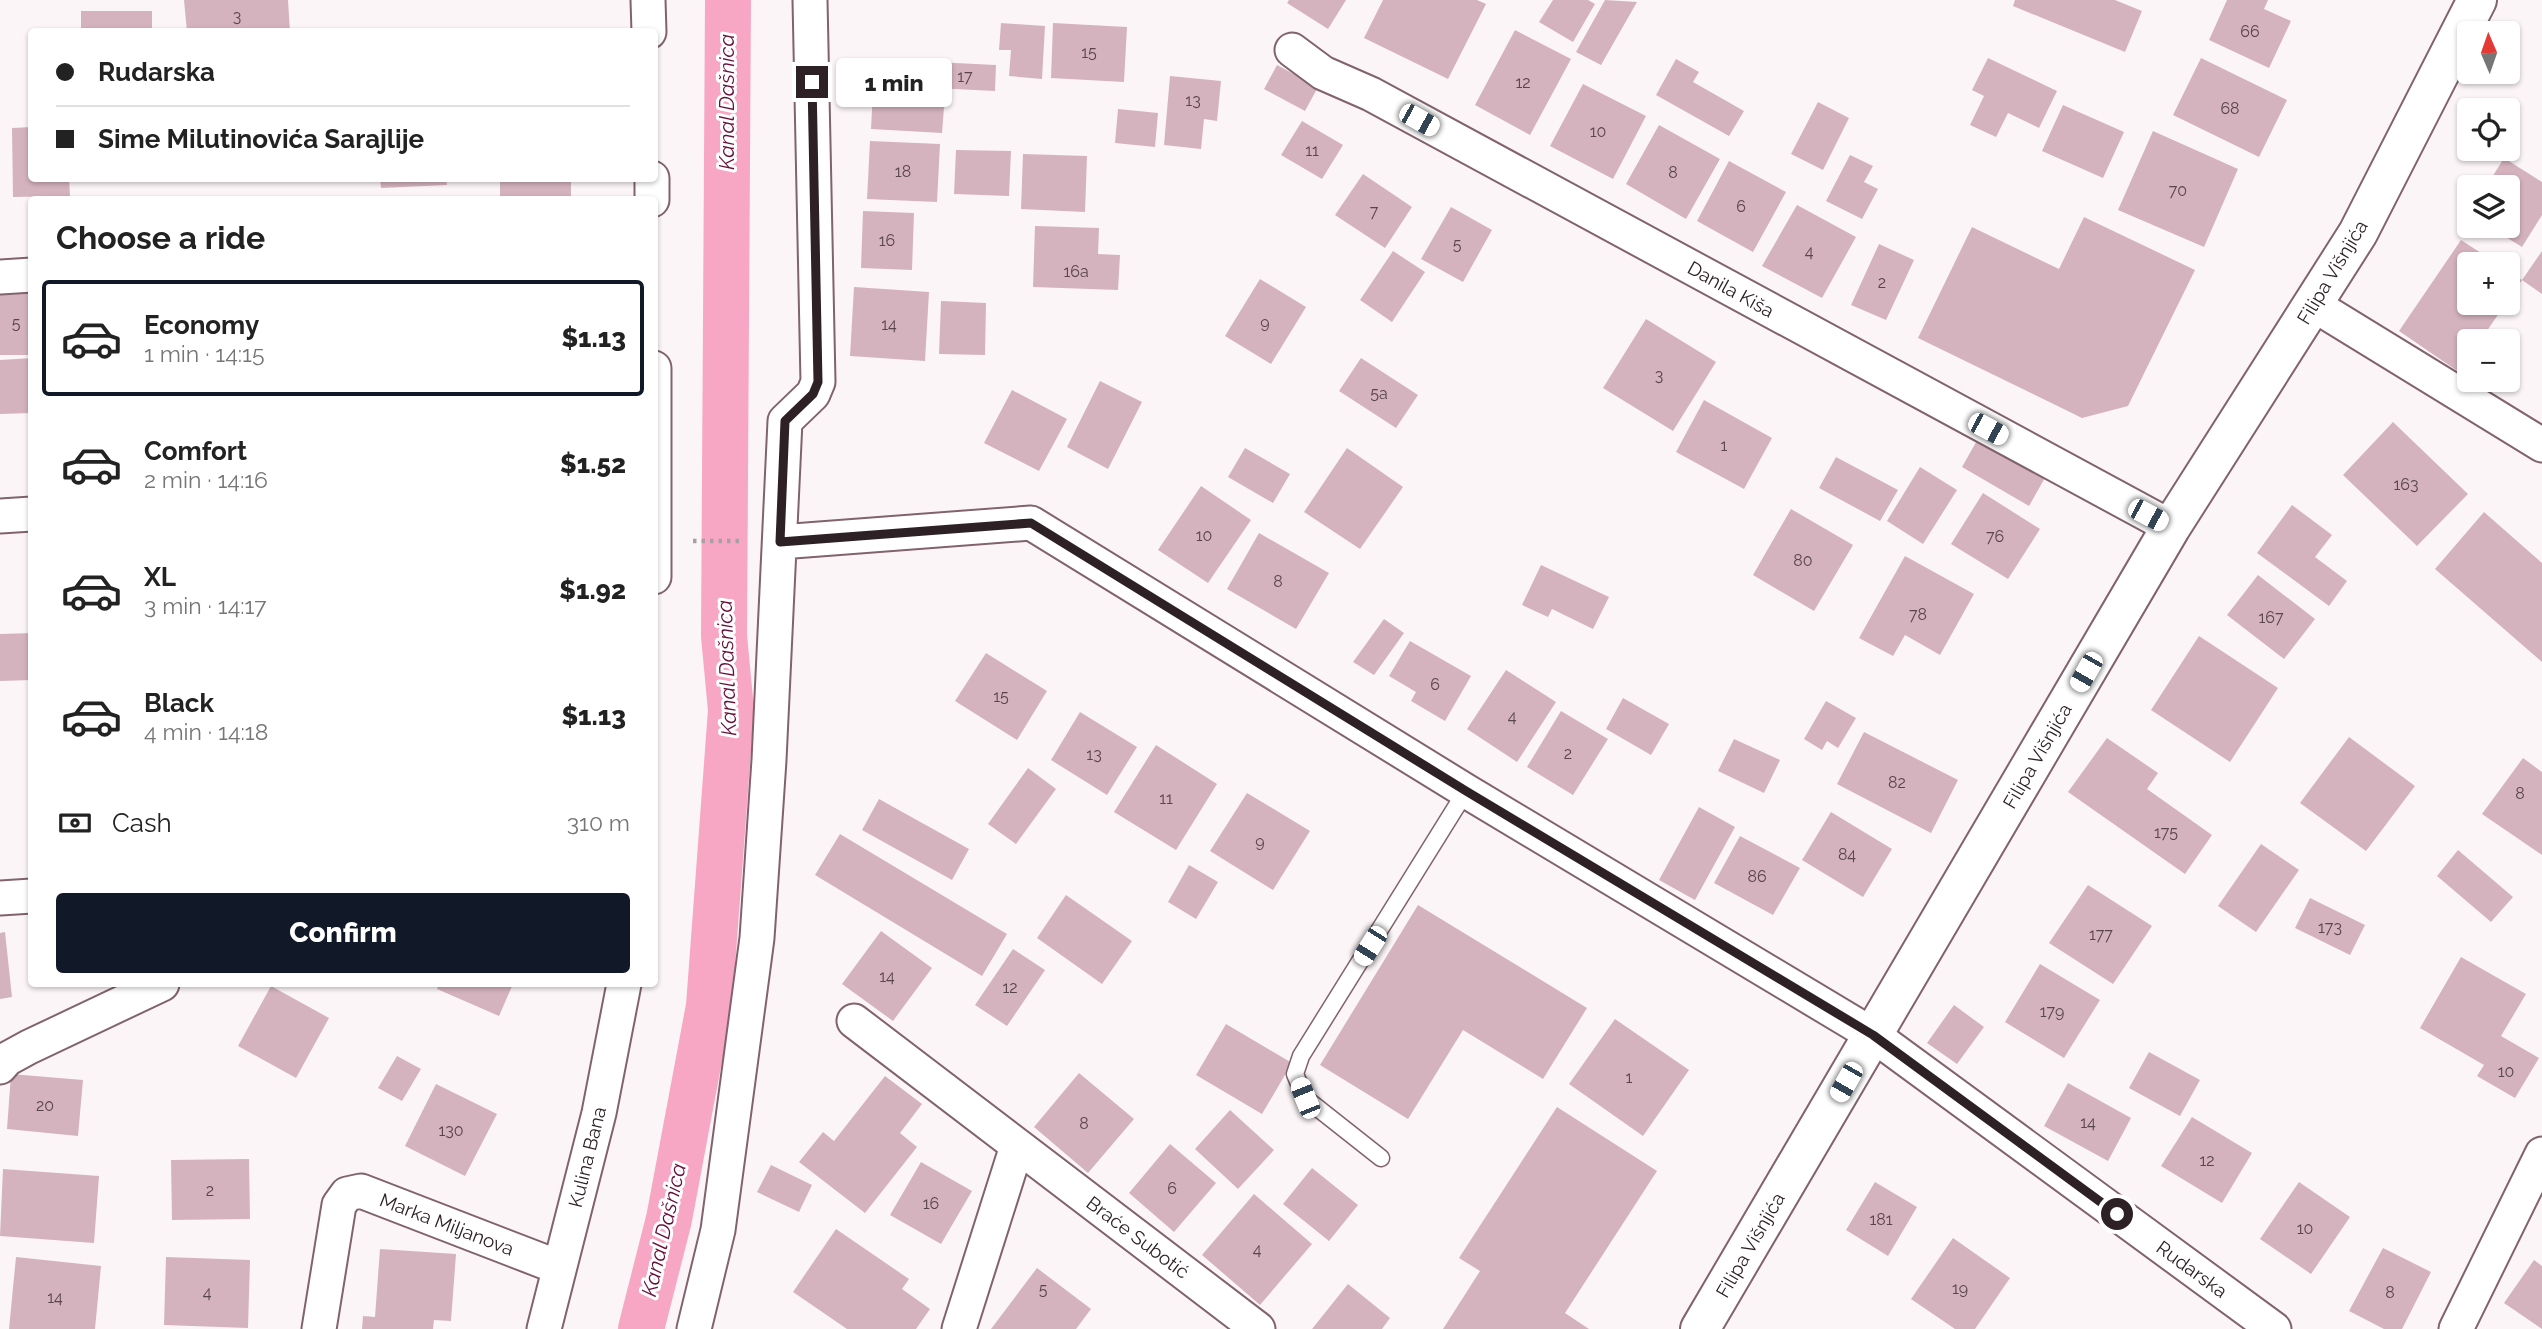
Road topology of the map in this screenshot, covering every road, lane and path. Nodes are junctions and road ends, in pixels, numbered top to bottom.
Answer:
1 (648, 0) edge
2 (810, 0) edge
3 (2477, 0) edge
4 (649, 28) edge
5 (1292, 50) dead end
6 (28, 275) edge
7 (0, 277) edge
8 (2314, 305) junction
9 (2542, 445) edge
10 (28, 514) edge
11 (0, 516) edge
12 (2171, 527) junction
13 (680, 540) dead end
14 (744, 541) dead end
15 (780, 542) junction
16 (1466, 791) junction
17 (28, 895) edge
18 (0, 898) edge
19 (156, 987) edge
20 (623, 987) edge
21 (854, 1021) dead end
22 (1873, 1035) junction
23 (0, 1066) edge
24 (1017, 1146) junction
25 (2542, 1154) edge
26 (1381, 1158) dead end
27 (558, 1267) junction
28 (319, 1329) edge
29 (544, 1329) edge
30 (694, 1329) edge
31 (959, 1329) edge
32 (1258, 1329) edge
33 (1700, 1329) edge
34 (2274, 1329) edge
35 (2456, 1329) edge

1 - 4 street
2 - 15 street
3 - 8 main road, Filipa Višnjića
5 - 12 street, Danila Kiša
6 - 7 street
8 - 9 street
8 - 12 main road, Filipa Višnjića
10 - 11 street
12 - 22 main road, Filipa Višnjića
13 - 14 path
15 - 16 street, Rudarska
15 - 30 street
16 - 22 street, Rudarska
16 - 26 lane
17 - 18 street
19 - 23 street
20 - 27 street, Kulina Bana
21 - 24 street, Braće Subotić
22 - 33 main road, Filipa Višnjića
22 - 34 street, Rudarska
24 - 31 street
24 - 32 street, Braće Subotić
25 - 35 street
27 - 28 street, Marka Miljanova
27 - 29 street, Kulina Bana

